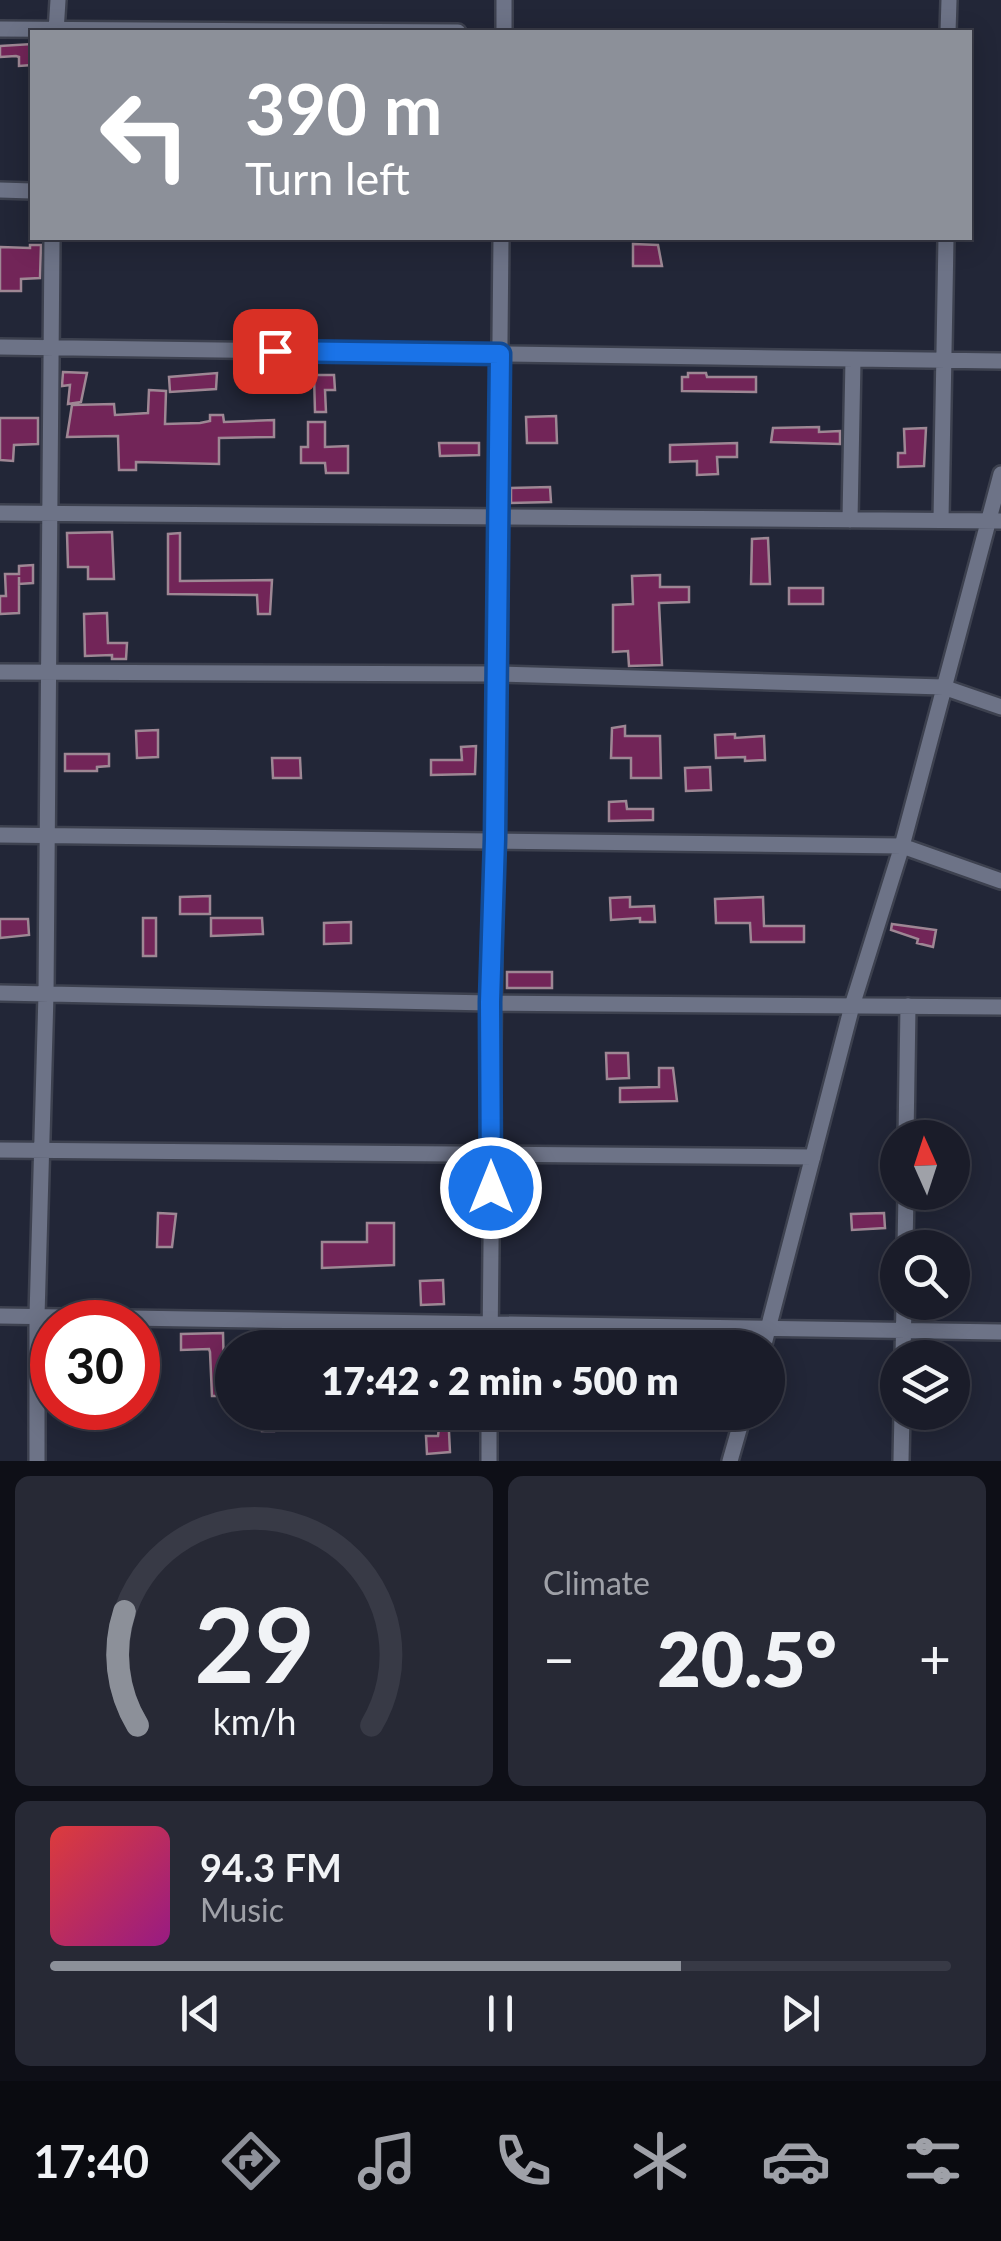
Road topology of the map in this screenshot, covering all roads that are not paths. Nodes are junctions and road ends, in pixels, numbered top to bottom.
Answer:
1 (58, 0) edge
2 (504, 0) edge
3 (949, 0) edge
4 (0, 28) edge
5 (37, 30) edge
6 (56, 30) edge
7 (504, 30) edge
8 (948, 30) edge
9 (0, 190) edge
10 (30, 190) edge
11 (52, 240) edge
12 (501, 240) edge
13 (946, 240) edge
14 (0, 347) edge
15 (50, 348) junction
16 (500, 354) junction
17 (852, 359) junction
18 (944, 360) junction
19 (1001, 361) edge
20 (1001, 474) edge
21 (0, 513) edge
22 (49, 514) junction
23 (499, 517) junction
24 (850, 520) junction
25 (942, 520) junction
26 (994, 521) edge
27 (0, 672) edge
28 (47, 672) junction
29 (497, 674) junction
30 (942, 688) junction
31 (1001, 707) edge
32 (0, 835) edge
33 (46, 836) junction
34 (495, 839) junction
35 (902, 846) junction
36 (1001, 882) edge
37 (0, 992) edge
38 (46, 994) junction
39 (490, 1002) junction
40 (852, 1006) junction
41 (908, 1006) junction
42 (1001, 1007) edge
43 (906, 1120) edge
44 (0, 1150) edge
45 (41, 1150) junction
46 (492, 1154) junction
47 (813, 1157) junction
48 (37, 1300) edge
49 (0, 1316) edge
50 (30, 1316) edge
51 (160, 1318) edge
52 (904, 1320) edge
53 (490, 1324) junction
54 (768, 1328) junction
55 (490, 1330) edge
56 (904, 1331) junction
57 (1001, 1332) edge
58 (904, 1340) edge
59 (37, 1430) edge
60 (489, 1430) edge
61 (739, 1430) edge
62 (902, 1430) edge
63 (37, 1461) edge
64 (489, 1461) edge
65 (730, 1461) edge
66 (901, 1461) edge

1 - 6 street
2 - 7 street
3 - 8 street
4 - 5 street
9 - 10 street
11 - 15 street
12 - 16 street
13 - 18 street
14 - 15 street
15 - 16 street
15 - 22 street
16 - 17 street
16 - 23 street
17 - 18 street
17 - 24 street
18 - 19 street
18 - 25 street
20 - 26 street
21 - 22 street
22 - 23 street
22 - 28 street
23 - 24 street
23 - 29 street
24 - 25 street
25 - 26 street
26 - 30 street
27 - 28 street
28 - 29 street
28 - 33 street
29 - 30 street
29 - 34 street
30 - 31 street
30 - 35 street
32 - 33 street
33 - 34 street
33 - 38 street
34 - 35 street
34 - 39 street
35 - 36 street
35 - 40 street
37 - 38 street
38 - 39 street
38 - 45 street
39 - 40 street
39 - 46 street
40 - 41 street
40 - 47 street
41 - 42 street
41 - 43 street
44 - 45 street
45 - 46 street
45 - 48 street
46 - 47 street
46 - 53 street
47 - 54 street
49 - 50 street
51 - 53 street
52 - 56 street
53 - 54 street
53 - 55 street
54 - 56 street
56 - 57 street
56 - 58 street
59 - 63 street
60 - 64 street
61 - 65 street
62 - 66 street

